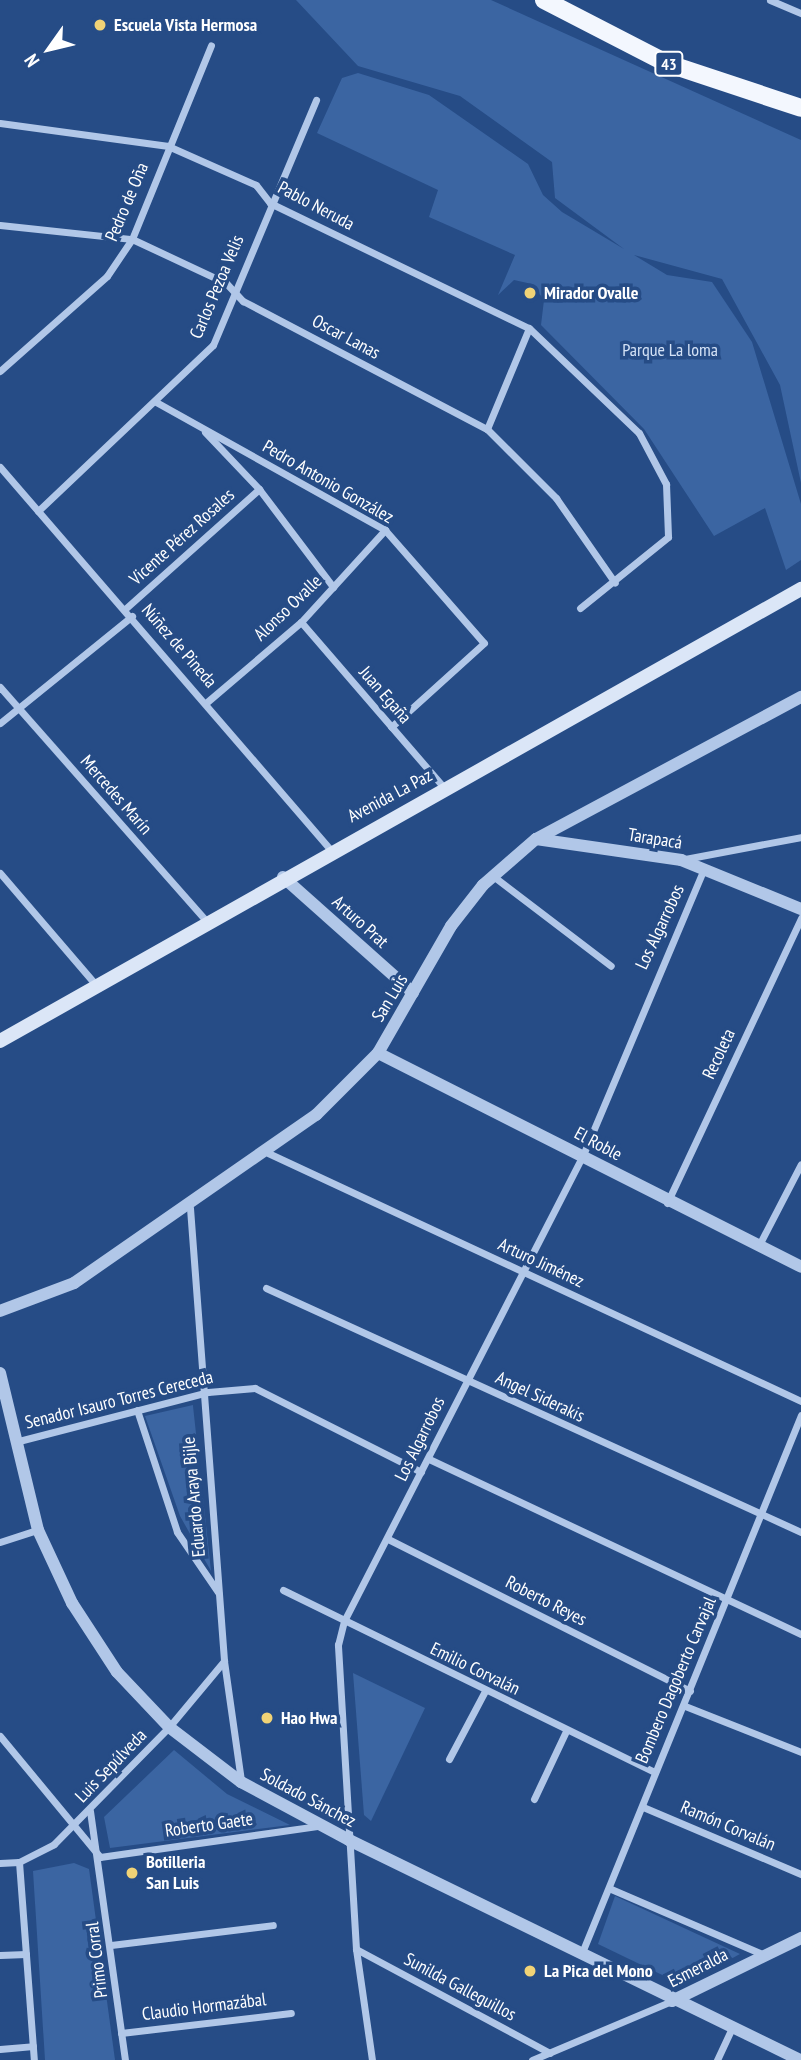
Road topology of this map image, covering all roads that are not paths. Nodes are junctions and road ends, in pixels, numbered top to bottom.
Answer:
1 (544, 0) edge
2 (770, 0) edge
3 (801, 13) edge
4 (211, 45) dead end
5 (316, 100) dead end
6 (801, 108) edge
7 (0, 123) edge
8 (168, 146) junction
9 (270, 203) junction
10 (0, 225) edge
11 (132, 239) junction
12 (234, 291) junction
13 (528, 328) junction
14 (0, 371) edge
15 (156, 402) junction
16 (199, 426) junction
17 (487, 429) junction
18 (0, 467) edge
19 (259, 489) junction
20 (38, 511) junction
21 (385, 530) junction
22 (615, 583) junction
23 (333, 587) junction
24 (801, 589) edge
25 (580, 608) dead end
26 (125, 609) junction
27 (132, 616) junction
28 (301, 622) junction
29 (0, 687) edge
30 (801, 698) edge
31 (207, 702) junction
32 (18, 707) junction
33 (0, 723) edge
34 (391, 727) junction
35 (445, 789) junction
36 (801, 837) edge
37 (536, 839) junction
38 (330, 849) junction
39 (681, 860) junction
40 (704, 869) junction
41 (0, 873) edge
42 (494, 876) junction
43 (283, 877) junction
44 (801, 909) edge
45 (801, 918) edge
46 (209, 924) junction
47 (611, 965) dead end
48 (97, 986) junction
49 (414, 993) junction
50 (0, 1041) edge
51 (377, 1053) junction
52 (268, 1153) junction
53 (583, 1155) junction
54 (801, 1164) edge
55 (667, 1203) junction
56 (190, 1208) junction
57 (758, 1247) junction
58 (801, 1267) edge
59 (524, 1272) junction
60 (265, 1288) dead end
61 (0, 1311) edge
62 (0, 1373) edge
63 (467, 1380) junction
64 (202, 1393) junction
65 (801, 1401) edge
66 (137, 1410) junction
67 (801, 1415) edge
68 (15, 1443) junction
69 (429, 1459) junction
70 (421, 1472) junction
71 (758, 1516) junction
72 (38, 1530) junction
73 (801, 1532) edge
74 (388, 1539) junction
75 (0, 1542) edge
76 (283, 1590) dead end
77 (218, 1593) junction
78 (726, 1602) junction
79 (344, 1621) junction
80 (801, 1634) edge
81 (223, 1661) junction
82 (485, 1691) junction
83 (690, 1691) junction
84 (685, 1706) junction
85 (169, 1727) junction
86 (566, 1731) junction
87 (0, 1736) edge
88 (801, 1752) edge
89 (449, 1759) dead end
90 (655, 1772) junction
91 (241, 1782) junction
92 (534, 1799) dead end
93 (643, 1807) junction
94 (90, 1811) junction
95 (77, 1823) junction
96 (323, 1825) junction
97 (349, 1840) junction
98 (100, 1857) junction
99 (19, 1862) junction
100 (0, 1863) edge
101 (801, 1874) edge
102 (611, 1889) junction
103 (273, 1925) dead end
104 (801, 1938) edge
105 (111, 1945) junction
106 (355, 1949) junction
107 (26, 1954) junction
108 (0, 1955) edge
109 (764, 1955) junction
110 (580, 1957) junction
111 (672, 2001) junction
112 (291, 2013) dead end
113 (731, 2030) junction
114 (121, 2033) junction
115 (33, 2046) junction
116 (0, 2049) edge
117 (550, 2053) junction
118 (34, 2060) edge
119 (125, 2060) edge
120 (372, 2060) edge
121 (532, 2060) edge
122 (717, 2060) edge
123 (800, 2060) edge

1 - 6 main road, 43
2 - 3 street
4 - 8 street, Pedro de Oña
5 - 9 street, Carlos Pezoa Velis
7 - 8 street, Pablo Neruda
8 - 9 street, Pablo Neruda
8 - 11 street, Pedro de Oña
9 - 12 street, Carlos Pezoa Velis
9 - 13 street, Pablo Neruda
10 - 11 street, Oscar Lanas
11 - 12 street, Oscar Lanas
11 - 14 street, Pedro de Oña
12 - 15 street, Carlos Pezoa Velis
12 - 17 street, Oscar Lanas
13 - 17 street
13 - 22 street, Pablo Neruda
15 - 16 street, Pedro Antonio González
15 - 20 street, Carlos Pezoa Velis
16 - 19 street, Pedro Antonio González
16 - 21 street, Pedro Antonio González
17 - 22 street, Oscar Lanas
18 - 20 street, Núñez de Pineda
19 - 23 street, Pedro Antonio González
19 - 26 street, Vicente Pérez Rosales
20 - 26 street, Núñez de Pineda
21 - 23 street, Alonso Ovalle
21 - 34 street, Pedro Antonio González
22 - 25 street, Pablo Neruda
23 - 28 street, Alonso Ovalle
24 - 35 main road, Avenida La Paz
26 - 27 street, Núñez de Pineda
27 - 31 street, Núñez de Pineda
27 - 32 street
28 - 31 street, Alonso Ovalle
28 - 34 street, Juan Egaña
29 - 32 street, Mercedes Marín
30 - 37 street, San Luis
31 - 38 street, Núñez de Pineda
32 - 33 street
32 - 46 street, Mercedes Marín
34 - 35 street, Juan Egaña
35 - 38 main road, Avenida La Paz
36 - 39 street
37 - 39 street, Tarapacá
37 - 42 street, San Luis
38 - 43 main road, Avenida La Paz
39 - 40 street, Tarapacá
40 - 44 street, Tarapacá
40 - 53 street, Los Algarrobos
41 - 48 street
42 - 47 street
42 - 49 street, San Luis
43 - 46 main road, Avenida La Paz
43 - 49 street, Arturo Prat
45 - 55 street, Recoleta
46 - 48 main road, Avenida La Paz
48 - 50 main road, Avenida La Paz
49 - 51 street, San Luis
51 - 52 street, San Luis
51 - 53 street, El Roble
52 - 56 street, San Luis
52 - 59 street, Arturo Jiménez
53 - 55 street, El Roble
53 - 59 street, Los Algarrobos
54 - 57 street
55 - 57 street, El Roble
56 - 61 street, San Luis
56 - 64 street, Eduardo Araya Bijle
57 - 58 street, El Roble
59 - 63 street, Los Algarrobos
59 - 65 street, Arturo Jiménez
60 - 63 street, Angel Siderakis
62 - 68 street, Soldado Sánchez
63 - 69 street, Los Algarrobos
63 - 71 street, Angel Siderakis
64 - 66 street, Senador Isauro Torres Cereceda
64 - 70 street, Senador Isauro Torres Cereceda
64 - 77 street, Eduardo Araya Bijle
66 - 68 street, Senador Isauro Torres Cereceda
66 - 77 street
67 - 71 street, Bombero Dagoberto Carvajal
68 - 72 street, Soldado Sánchez
69 - 70 street, Los Algarrobos
69 - 78 street
70 - 74 street, Los Algarrobos
71 - 73 street, Angel Siderakis
71 - 78 street, Bombero Dagoberto Carvajal
72 - 75 street
72 - 85 street, Soldado Sánchez
74 - 79 street, Los Algarrobos
74 - 83 street, Roberto Reyes
76 - 79 street, Emilio Corvalán
77 - 81 street, Eduardo Araya Bijle
78 - 80 street
78 - 83 street, Bombero Dagoberto Carvajal
79 - 82 street, Emilio Corvalán
79 - 97 street, Los Algarrobos
81 - 85 street, Luis Sepúlveda
81 - 91 street, Eduardo Araya Bijle
82 - 86 street, Emilio Corvalán
82 - 89 street
83 - 84 street, Bombero Dagoberto Carvajal
84 - 88 street
84 - 90 street, Bombero Dagoberto Carvajal
85 - 91 street, Soldado Sánchez
85 - 94 street, Luis Sepúlveda
86 - 90 street, Emilio Corvalán
86 - 92 street
87 - 95 street, Primo Corral
90 - 93 street, Bombero Dagoberto Carvajal
91 - 96 street, Soldado Sánchez
93 - 101 street, Ramón Corvalán
93 - 102 street, Bombero Dagoberto Carvajal
94 - 95 street, Luis Sepúlveda
94 - 98 street, Primo Corral
95 - 98 street, Primo Corral
95 - 99 street, Luis Sepúlveda
96 - 97 street, Soldado Sánchez
96 - 98 street, Roberto Gaete
97 - 106 street, Los Algarrobos
97 - 110 street, Soldado Sánchez
98 - 105 street, Primo Corral
99 - 100 street
99 - 107 street
102 - 109 street
102 - 110 street, Bombero Dagoberto Carvajal
103 - 105 street
104 - 109 street, Esmeralda
105 - 114 street, Primo Corral
106 - 117 street, Sunilda Galleguillos
106 - 120 street, Los Algarrobos
107 - 108 street
107 - 115 street
109 - 111 street, Esmeralda
110 - 111 street, Soldado Sánchez
111 - 113 street, Soldado Sánchez
111 - 117 street, Esmeralda
112 - 114 street, Claudio Hormazábal
113 - 122 street
113 - 123 street, Soldado Sánchez
114 - 119 street, Primo Corral
115 - 116 street
115 - 118 street
117 - 121 street, Esmeralda

